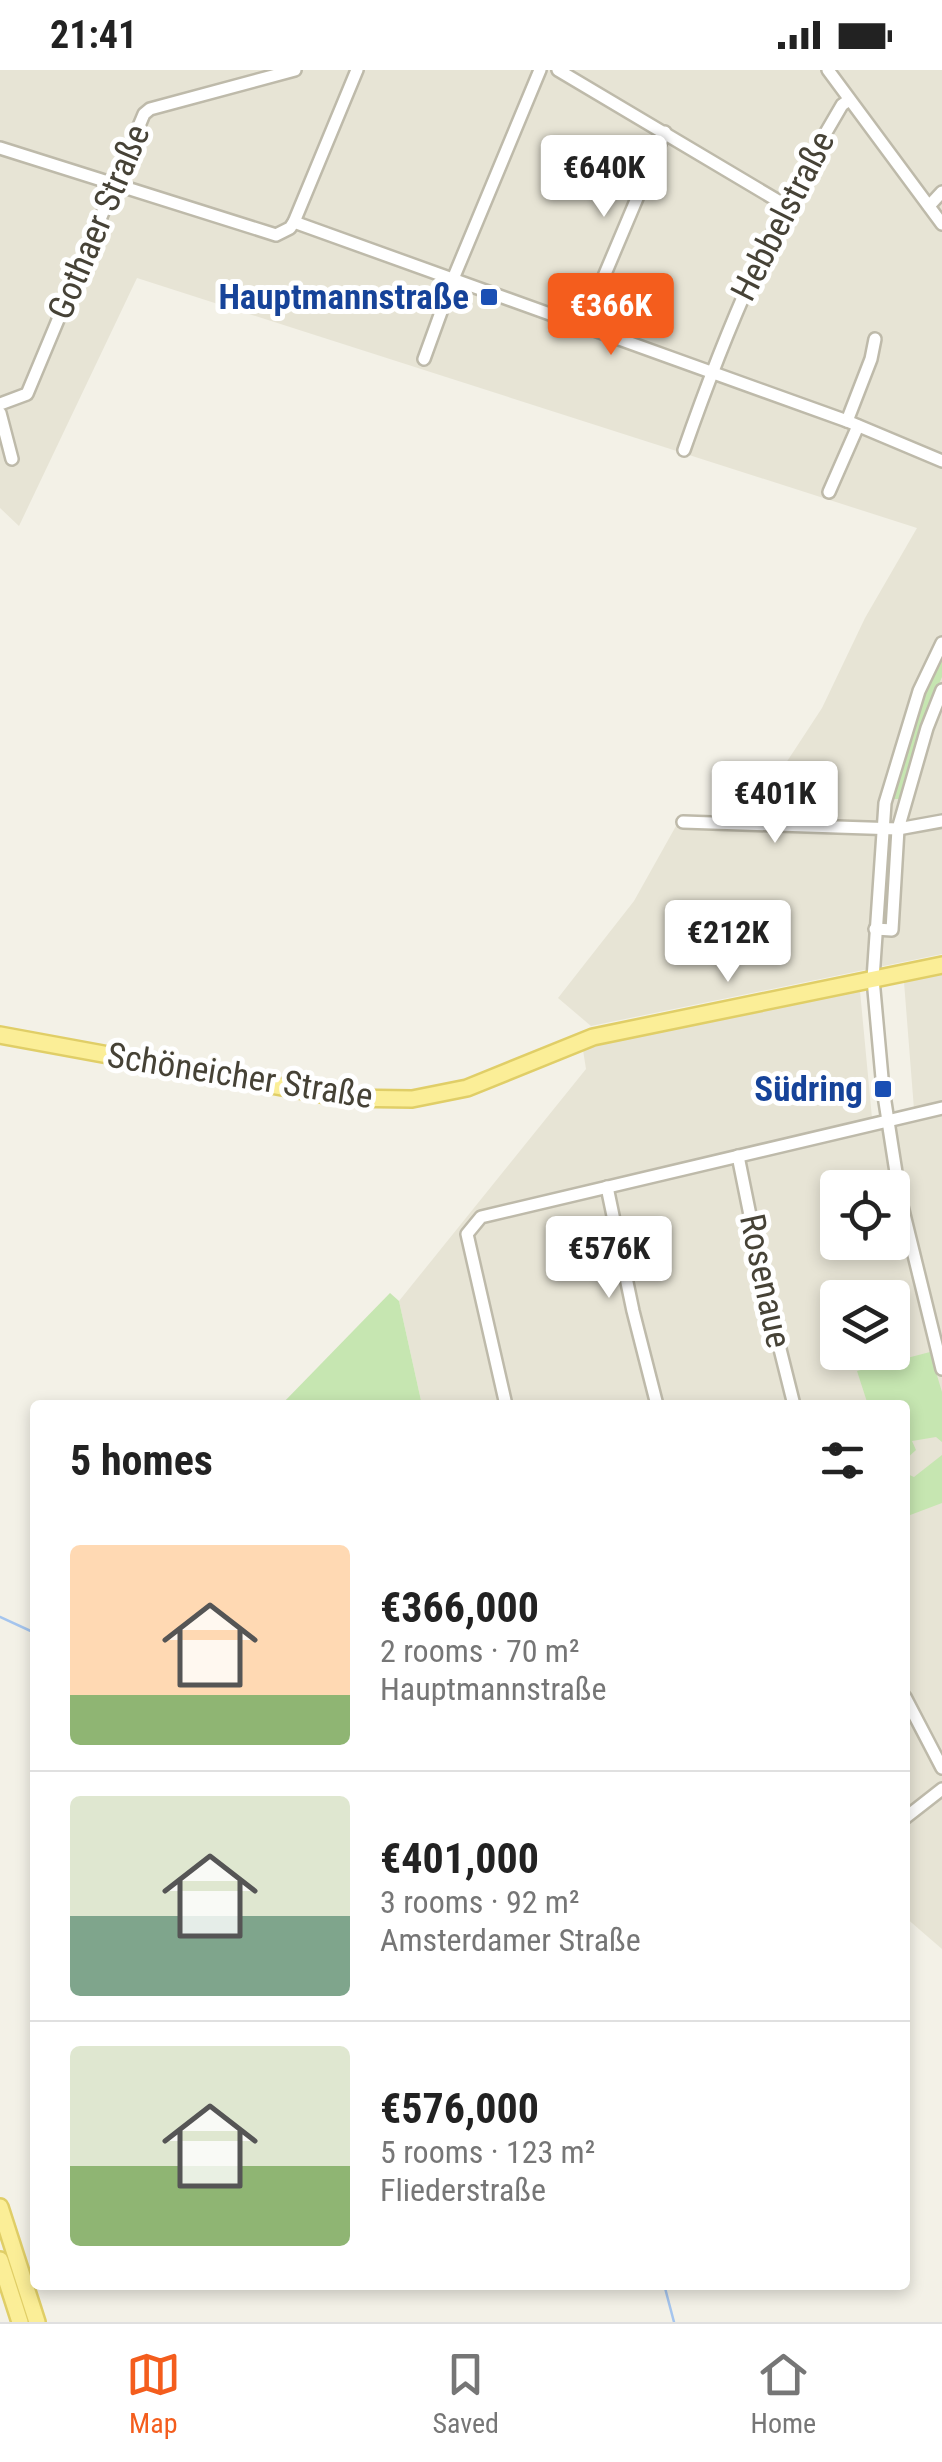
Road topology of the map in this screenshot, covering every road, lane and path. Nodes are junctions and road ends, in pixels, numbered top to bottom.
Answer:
1 (296, 70) edge
2 (357, 70) edge
3 (540, 70) edge
4 (558, 70) edge
5 (828, 70) edge
6 (849, 100) junction
7 (665, 132) junction
8 (0, 148) edge
9 (112, 185) junction
10 (942, 192) edge
11 (785, 204) junction
12 (929, 206) junction
13 (294, 222) junction
14 (942, 224) edge
15 (452, 280) junction
16 (582, 326) junction
17 (875, 339) dead end
18 (424, 359) dead end
19 (711, 372) junction
20 (0, 404) edge
21 (0, 413) edge
22 (852, 424) junction
23 (684, 450) dead end
24 (12, 459) dead end
25 (942, 461) edge
26 (829, 492) dead end
27 (942, 643) edge
28 (942, 690) edge
29 (942, 821) edge
30 (682, 822) dead end
31 (882, 829) junction
32 (898, 829) junction
33 (875, 929) junction
34 (942, 964) edge
35 (873, 979) junction
36 (0, 1035) edge
37 (942, 1108) edge
38 (888, 1120) junction
39 (738, 1156) junction
40 (608, 1187) junction
41 (942, 1369) edge
42 (505, 1400) edge
43 (657, 1400) edge
44 (793, 1400) edge
45 (910, 1707) edge
46 (942, 1768) edge
47 (942, 1789) edge
48 (910, 1814) edge
49 (0, 2207) edge
50 (0, 2260) edge
51 (20, 2322) edge
52 (37, 2322) edge

1 - 9 street, Gothaer Straße
2 - 13 street
3 - 15 street
4 - 7 street
5 - 6 street
6 - 11 street, Hebbelstraße
6 - 12 street
7 - 11 street
7 - 16 street
8 - 9 street
9 - 13 street
9 - 20 street, Gothaer Straße
10 - 12 street
11 - 19 street, Hebbelstraße
12 - 14 street
13 - 15 street
15 - 16 street
15 - 18 street
16 - 19 street
17 - 22 street
19 - 22 street
19 - 23 street, Hebbelstraße
21 - 24 street
22 - 25 street
22 - 26 street
27 - 31 street
28 - 32 street
29 - 32 street
30 - 31 street
31 - 32 street
31 - 33 street
32 - 33 street
33 - 35 street
34 - 35 main road, Schöneicher Straße
35 - 36 main road, Schöneicher Straße
35 - 38 street
37 - 38 street
38 - 39 street
38 - 41 street
39 - 40 street
39 - 44 street, Rosenaue
40 - 42 street
40 - 43 street
45 - 46 street
47 - 48 street
49 - 52 main road
50 - 51 main road

